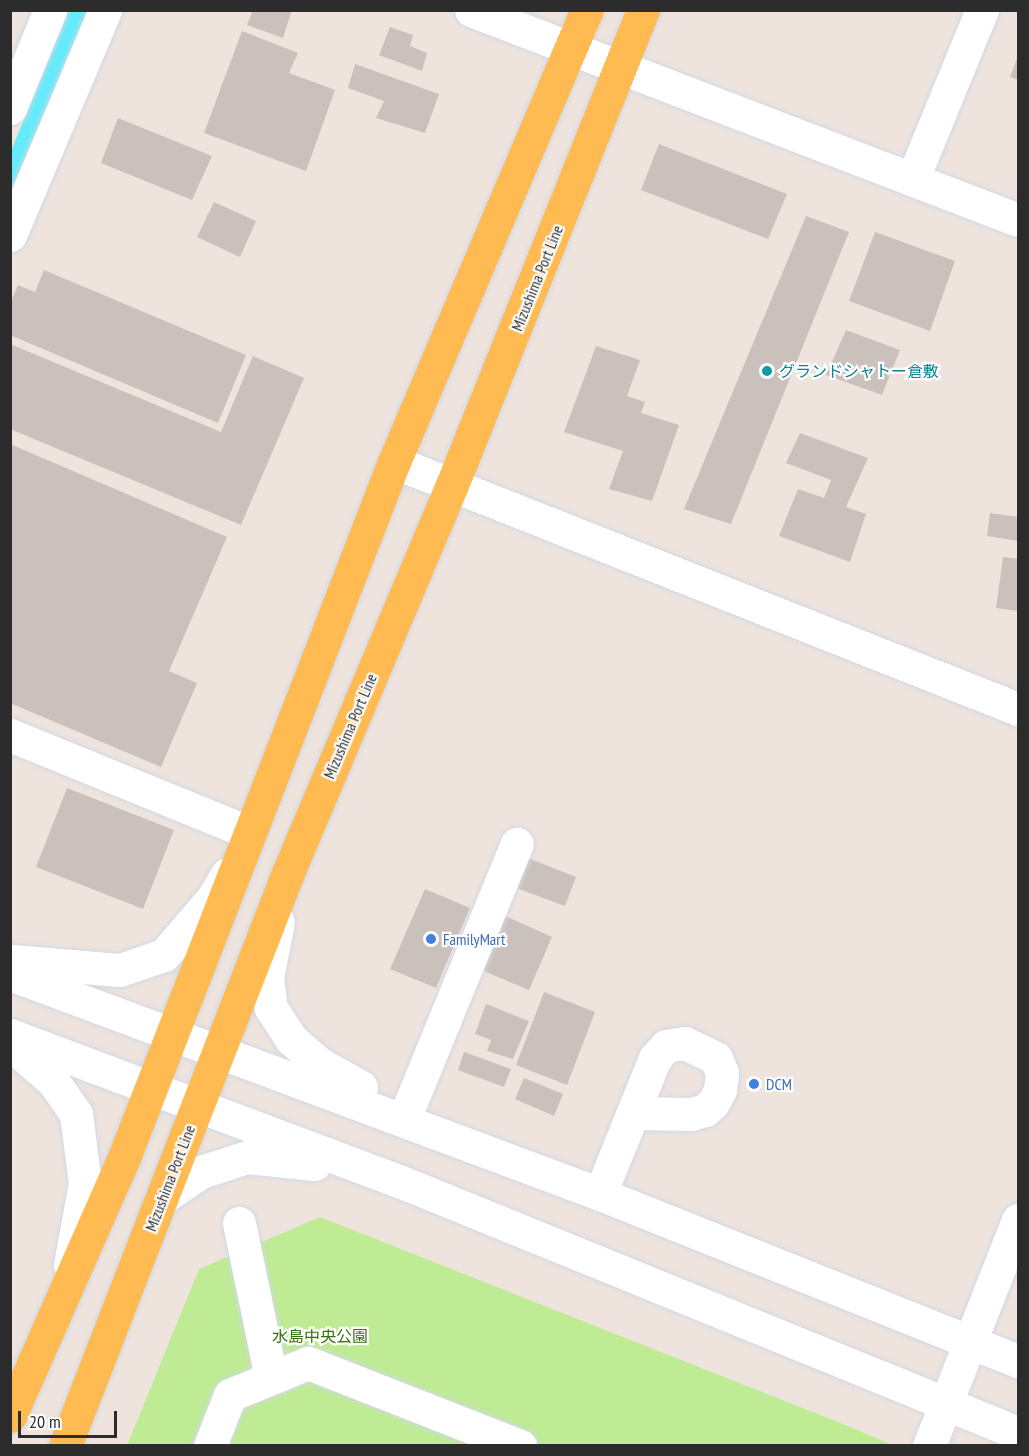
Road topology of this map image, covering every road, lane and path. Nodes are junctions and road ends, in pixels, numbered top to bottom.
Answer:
1 (50, 10) edge
2 (105, 10) edge
3 (471, 10) edge
4 (587, 10) edge
5 (643, 10) edge
6 (982, 10) edge
7 (571, 48) junction
8 (622, 66) junction
9 (10, 108) edge
10 (913, 178) junction
11 (1018, 220) edge
12 (10, 235) edge
13 (394, 462) junction
14 (452, 485) junction
15 (1018, 709) edge
16 (10, 735) edge
17 (244, 843) junction
18 (517, 844) dead end
19 (288, 873) junction
20 (10, 960) edge
21 (10, 974) edge
22 (171, 1034) junction
23 (10, 1035) edge
24 (10, 1044) edge
25 (219, 1051) junction
26 (151, 1088) junction
27 (198, 1106) junction
28 (633, 1113) dead end
29 (415, 1120) junction
30 (399, 1181) junction
31 (600, 1194) junction
32 (161, 1199) junction
33 (1018, 1220) edge
34 (239, 1224) dead end
35 (67, 1282) junction
36 (970, 1342) junction
37 (1018, 1361) edge
38 (271, 1378) junction
39 (947, 1404) junction
40 (10, 1416) edge
41 (1018, 1433) edge
42 (65, 1446) edge
43 (210, 1446) edge
44 (520, 1446) edge
45 (929, 1446) edge

1 - 9 street
2 - 12 street
3 - 7 street
4 - 7 main road
5 - 8 main road, Mizushima Port Line
6 - 10 street
7 - 8 street
7 - 13 main road
8 - 10 street
8 - 14 main road, Mizushima Port Line
10 - 11 street
13 - 14 street
13 - 17 main road
14 - 15 street
14 - 19 main road, Mizushima Port Line
16 - 17 street
17 - 20 street
17 - 22 main road
18 - 29 street
19 - 25 main road, Mizushima Port Line
19 - 29 street
21 - 22 street
22 - 25 street
22 - 26 main road
23 - 26 street
24 - 35 street
25 - 27 main road, Mizushima Port Line
25 - 29 street
26 - 27 street
26 - 35 main road
27 - 30 street
27 - 32 main road, Mizushima Port Line
28 - 31 street
29 - 31 street
30 - 32 street
30 - 39 street
31 - 36 street
32 - 42 main road, Mizushima Port Line
33 - 36 street
34 - 38 street
35 - 40 main road
36 - 37 street
36 - 39 street
38 - 43 street
38 - 44 street
39 - 41 street
39 - 45 street

